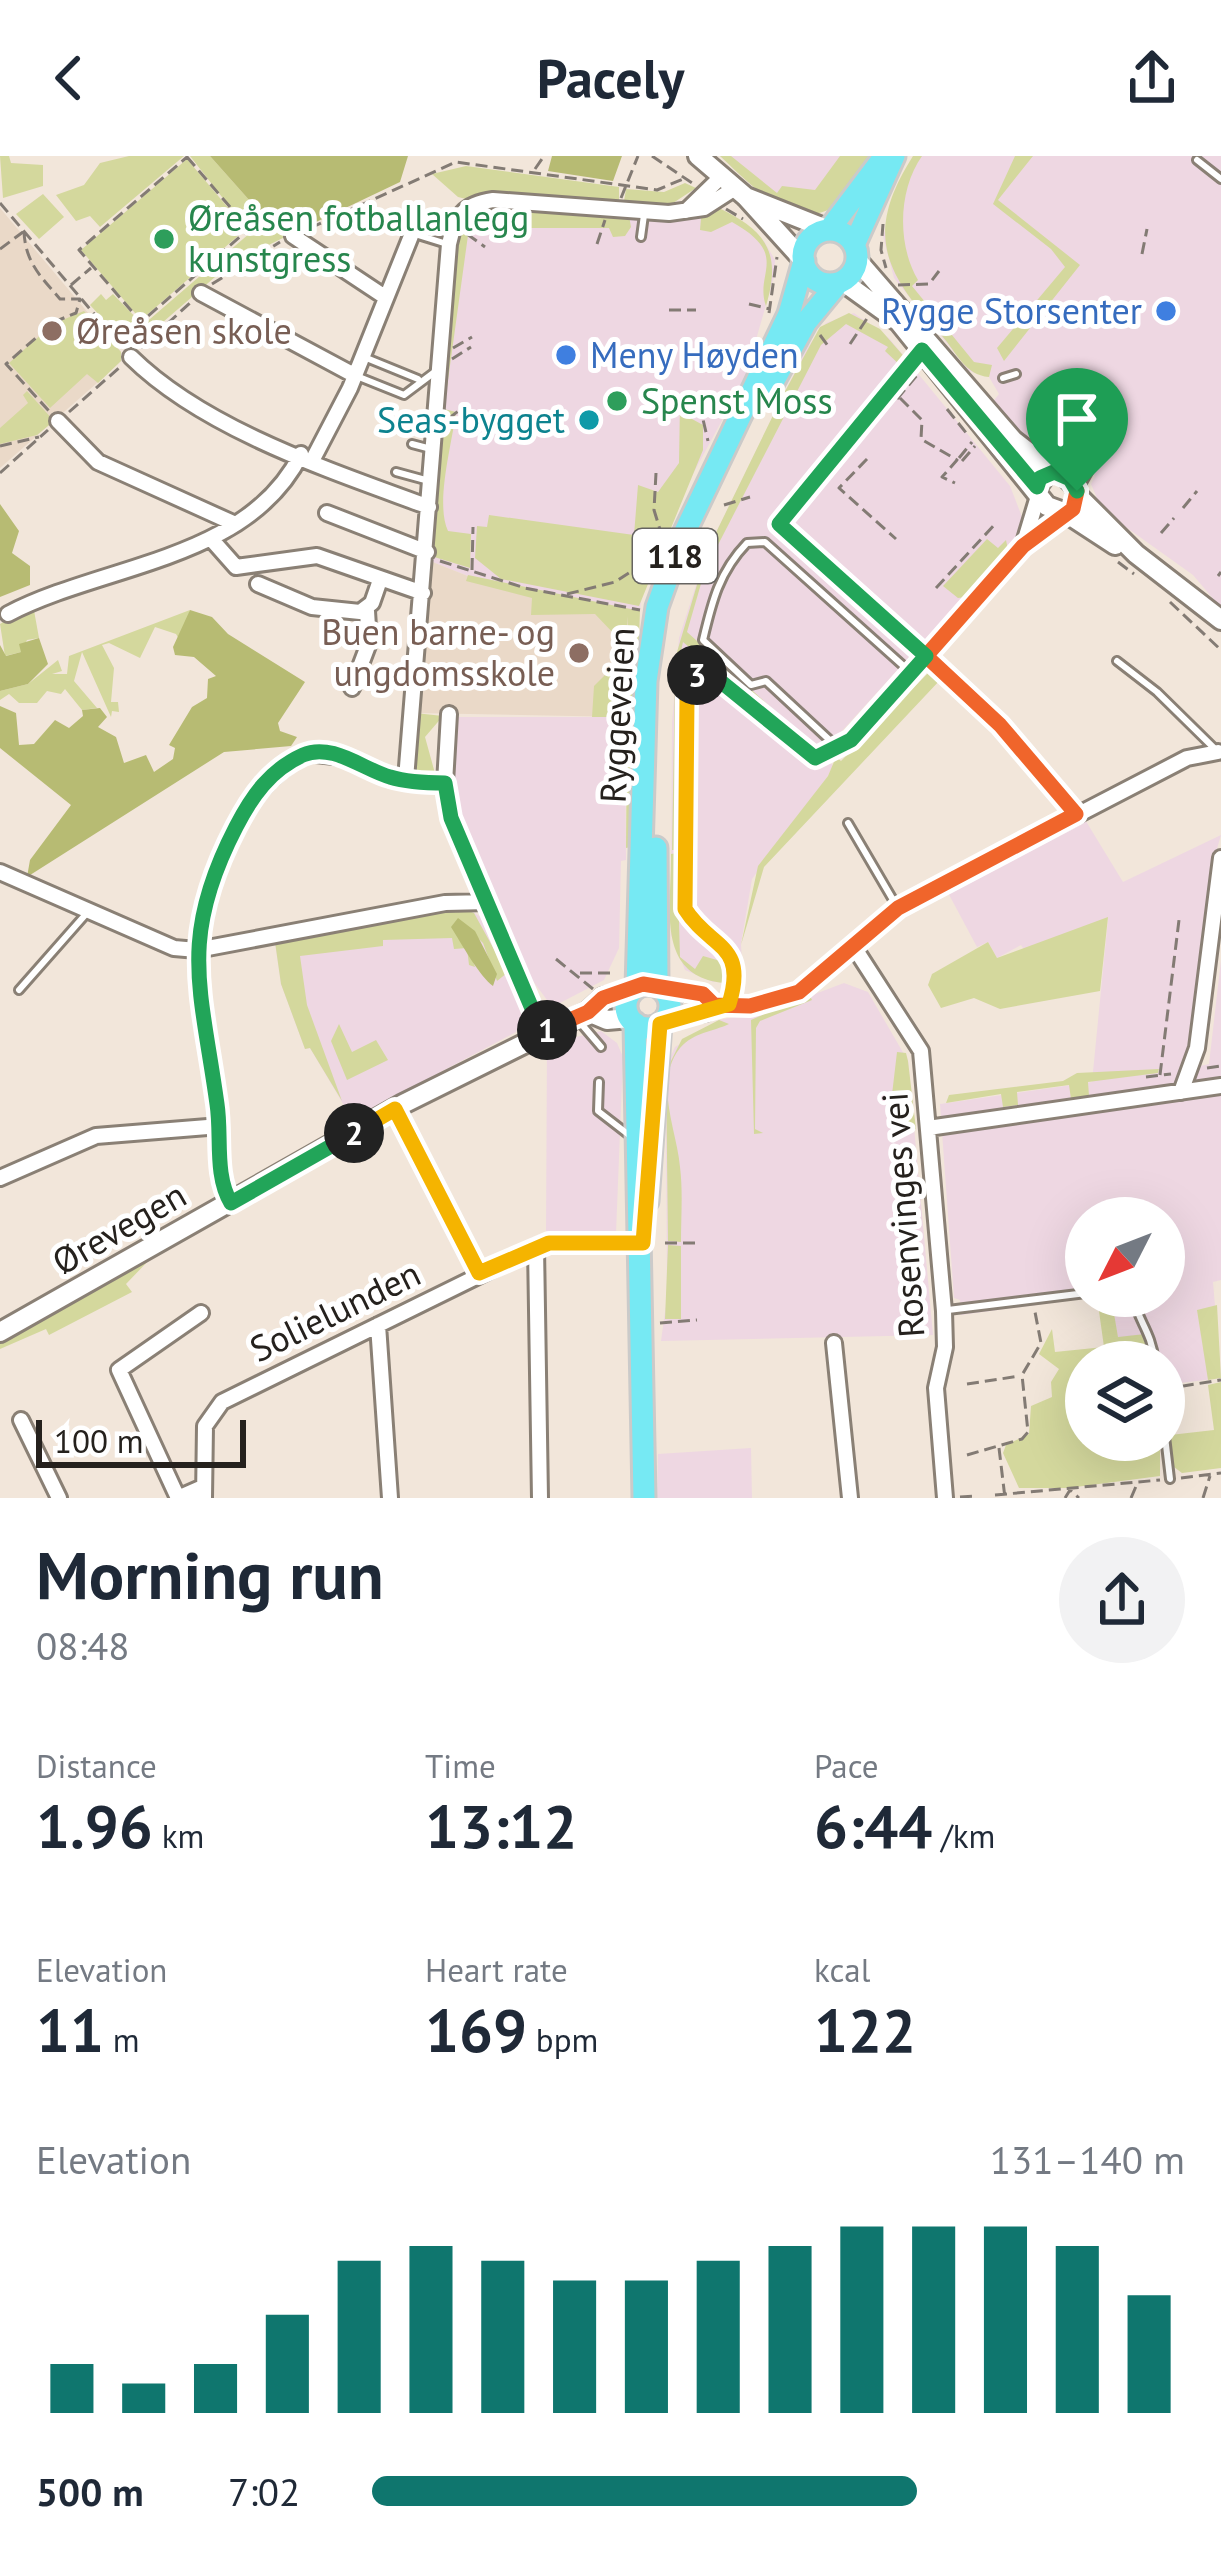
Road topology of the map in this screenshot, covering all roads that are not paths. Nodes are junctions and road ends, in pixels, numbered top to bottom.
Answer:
1 (698, 156) edge
2 (885, 156) edge
3 (894, 156) edge
4 (1197, 160) dead end
5 (1221, 179) edge
6 (734, 187) junction
7 (645, 212) junction
8 (376, 222) dead end
9 (830, 230) junction
10 (293, 236) road end
11 (411, 236) junction
12 (451, 237) junction
13 (640, 237) dead end
14 (856, 252) junction
15 (804, 261) junction
16 (840, 282) junction
17 (201, 293) road end
18 (385, 297) junction
19 (922, 350) junction
20 (361, 355) junction
21 (131, 357) road end
22 (440, 364) junction
23 (1016, 374) dead end
24 (354, 375) junction
25 (1003, 378) dead end
26 (420, 380) junction
27 (58, 421) road end
28 (412, 444) dead end
29 (431, 449) junction
30 (307, 457) junction
31 (396, 472) dead end
32 (1058, 472) junction
33 (429, 481) junction
34 (1038, 490) junction
35 (1071, 504) junction
36 (429, 507) junction
37 (327, 512) dead end
38 (233, 523) junction
39 (213, 542) junction
40 (1023, 546) junction
41 (427, 554) junction
42 (380, 580) junction
43 (258, 584) dead end
44 (423, 593) junction
45 (1201, 608) junction
46 (367, 611) junction
47 (8, 614) dead end
48 (1221, 620) edge
49 (1221, 633) edge
50 (926, 656) junction
51 (1117, 661) dead end
52 (910, 673) junction
53 (352, 688) dead end
54 (448, 714) dead end
55 (843, 743) junction
56 (1218, 752) edge
57 (406, 779) junction
58 (445, 783) junction
59 (1076, 814) junction
60 (848, 824) dead end
61 (1221, 858) edge
62 (0, 872) edge
63 (488, 894) junction
64 (898, 908) junction
65 (88, 911) junction
66 (854, 947) junction
67 (197, 950) junction
68 (19, 989) dead end
69 (648, 989) junction
70 (722, 1005) junction
71 (582, 1015) junction
72 (633, 1020) junction
73 (662, 1022) junction
74 (542, 1032) junction
75 (601, 1047) dead end
76 (599, 1082) dead end
77 (1221, 1086) edge
78 (1181, 1092) junction
79 (395, 1109) junction
80 (220, 1126) junction
81 (928, 1128) junction
82 (635, 1138) junction
83 (431, 1177) road end
84 (0, 1178) edge
85 (231, 1203) junction
86 (650, 1239) junction
87 (536, 1247) junction
88 (1065, 1295) edge
89 (944, 1311) junction
90 (201, 1313) dead end
91 (378, 1325) junction
92 (0, 1332) edge
93 (834, 1343) dead end
94 (21, 1420) dead end
95 (1169, 1461) edge
96 (1171, 1479) road end
97 (204, 1492) edge
98 (59, 1498) edge
99 (178, 1498) edge
100 (390, 1498) edge
101 (540, 1498) edge
102 (644, 1498) edge
103 (850, 1498) edge
104 (946, 1498) edge

1 - 6 street
2 - 9 main road, 118
3 - 14 main road, 118
4 - 5 lane
6 - 7 street
6 - 9 street
6 - 15 street
7 - 12 street
7 - 13 lane
8 - 11 lane
9 - 14 main road
9 - 15 main road, 118
10 - 18 street
11 - 12 lane
11 - 18 street
12 - 22 street
14 - 16 main road, 118
14 - 32 street
15 - 16 main road
15 - 69 main road, Ryggeveien / 118
16 - 19 street
16 - 69 main road, Ryggeveien / 118
17 - 24 street
18 - 20 street
19 - 34 street
19 - 50 lane
20 - 24 street
20 - 26 lane
21 - 30 street
22 - 26 lane
22 - 29 street
23 - 25 lane
24 - 26 lane
24 - 30 street
27 - 38 street
28 - 29 lane
29 - 33 street
30 - 36 street
30 - 38 street
31 - 33 lane
32 - 34 street
32 - 35 street
32 - 35 lane
33 - 36 street
34 - 35 street
34 - 40 street
35 - 40 street
35 - 45 street
36 - 41 street
37 - 41 street
38 - 39 street
39 - 42 street
39 - 47 street
40 - 50 street
41 - 44 street
42 - 44 street
42 - 46 street
43 - 46 street
44 - 57 street
45 - 48 street
45 - 49 street
46 - 53 street
50 - 52 street
50 - 59 street
51 - 56 lane
52 - 55 street
52 - 55 lane
54 - 58 street
55 - 70 lane
56 - 59 street
57 - 58 street
57 - 67 street
58 - 63 street
59 - 64 street
60 - 64 lane
61 - 78 street
62 - 65 street
63 - 67 street
63 - 74 street
64 - 66 street
65 - 67 street
65 - 68 lane
66 - 70 street
66 - 81 street, Rosenvinges vei
67 - 80 street
69 - 70 street
69 - 71 street, Ørevegen
69 - 72 main road, 118
69 - 73 main road, 118
70 - 73 street
71 - 72 street
71 - 74 street, Ørevegen
71 - 75 lane
72 - 73 main road
72 - 82 main road, 118
73 - 86 main road, 118
74 - 79 street, Ørevegen
76 - 82 lane
77 - 78 street
78 - 81 street
79 - 83 street
79 - 85 street, Ørevegen
80 - 84 street
80 - 85 street
81 - 89 street, Rosenvinges vei
82 - 86 main road, 118
85 - 92 street, Ørevegen
86 - 87 street, Solielunden
86 - 102 main road, 118
87 - 91 street, Solielunden
87 - 101 street
88 - 89 lane
89 - 104 street, Rosenvinges vei
90 - 99 street
91 - 97 street, Solielunden
91 - 100 street
93 - 103 street
94 - 98 street
95 - 96 lane
97 - 99 street

